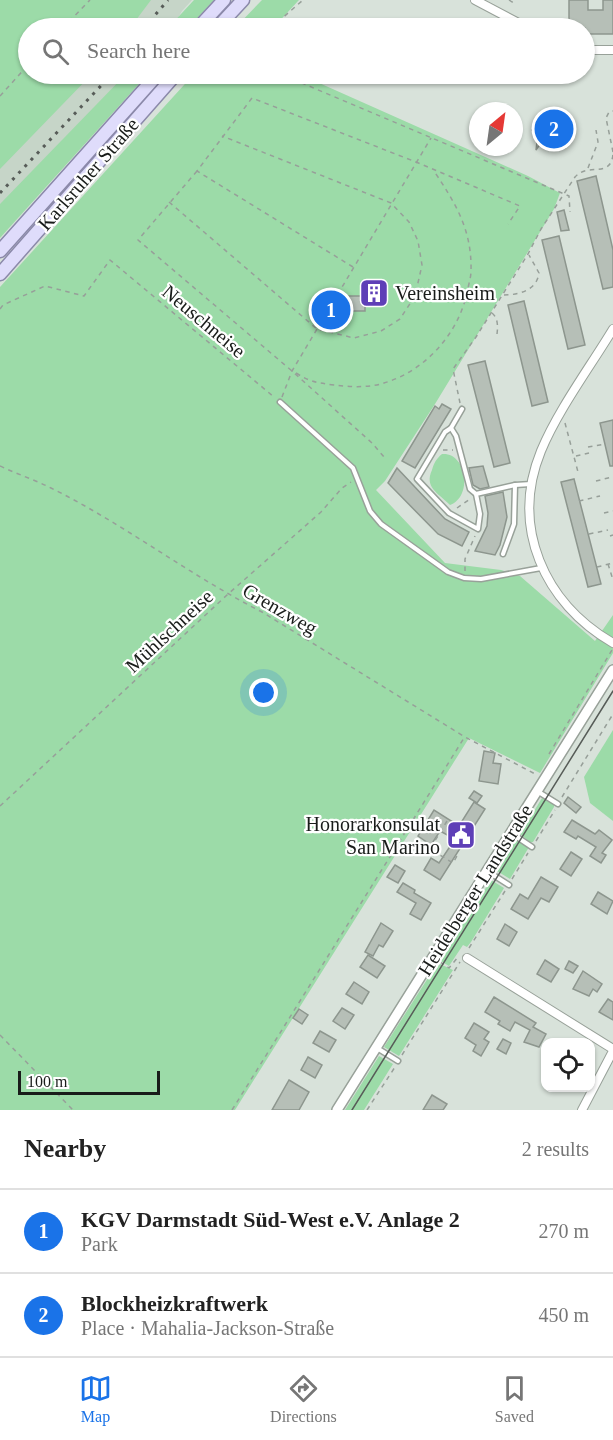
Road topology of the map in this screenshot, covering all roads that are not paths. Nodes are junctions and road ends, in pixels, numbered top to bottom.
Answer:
1 (224, 0) edge
2 (243, 0) edge
3 (475, 0) edge
4 (207, 18) edge
5 (226, 18) edge
6 (509, 18) edge
7 (595, 50) edge
8 (613, 50) edge
9 (149, 84) edge
10 (167, 84) edge
11 (0, 251) edge
12 (0, 274) edge
13 (613, 328) edge
14 (280, 402) road end
15 (462, 409) road end
16 (451, 428) junction
17 (532, 484) junction
18 (515, 485) junction
19 (476, 494) junction
20 (503, 554) dead end
21 (541, 568) junction
22 (613, 643) edge
23 (613, 670) edge
24 (537, 791) junction
25 (558, 804) road end
26 (511, 833) junction
27 (532, 847) road end
28 (486, 871) junction
29 (509, 885) road end
30 (464, 956) road end
31 (376, 1047) junction
32 (613, 1050) edge
33 (398, 1061) road end
34 (337, 1110) edge
35 (582, 1110) edge

1 - 4 main road
2 - 5 main road
3 - 6 street
7 - 8 street
9 - 11 main road, Karlsruher Straße
10 - 12 main road, Karlsruher Straße
13 - 17 street
14 - 21 lane
15 - 16 lane
16 - 19 lane
16 - 19 lane
17 - 18 lane
17 - 21 street
18 - 19 lane
18 - 20 lane
21 - 22 street
23 - 24 street, Heidelberger Landstraße
24 - 25 lane
24 - 26 street, Heidelberger Landstraße
26 - 27 lane
26 - 28 street, Heidelberger Landstraße
28 - 29 lane
28 - 31 street, Heidelberger Landstraße
30 - 32 street
31 - 33 lane
31 - 34 street, Heidelberger Landstraße
32 - 35 street

